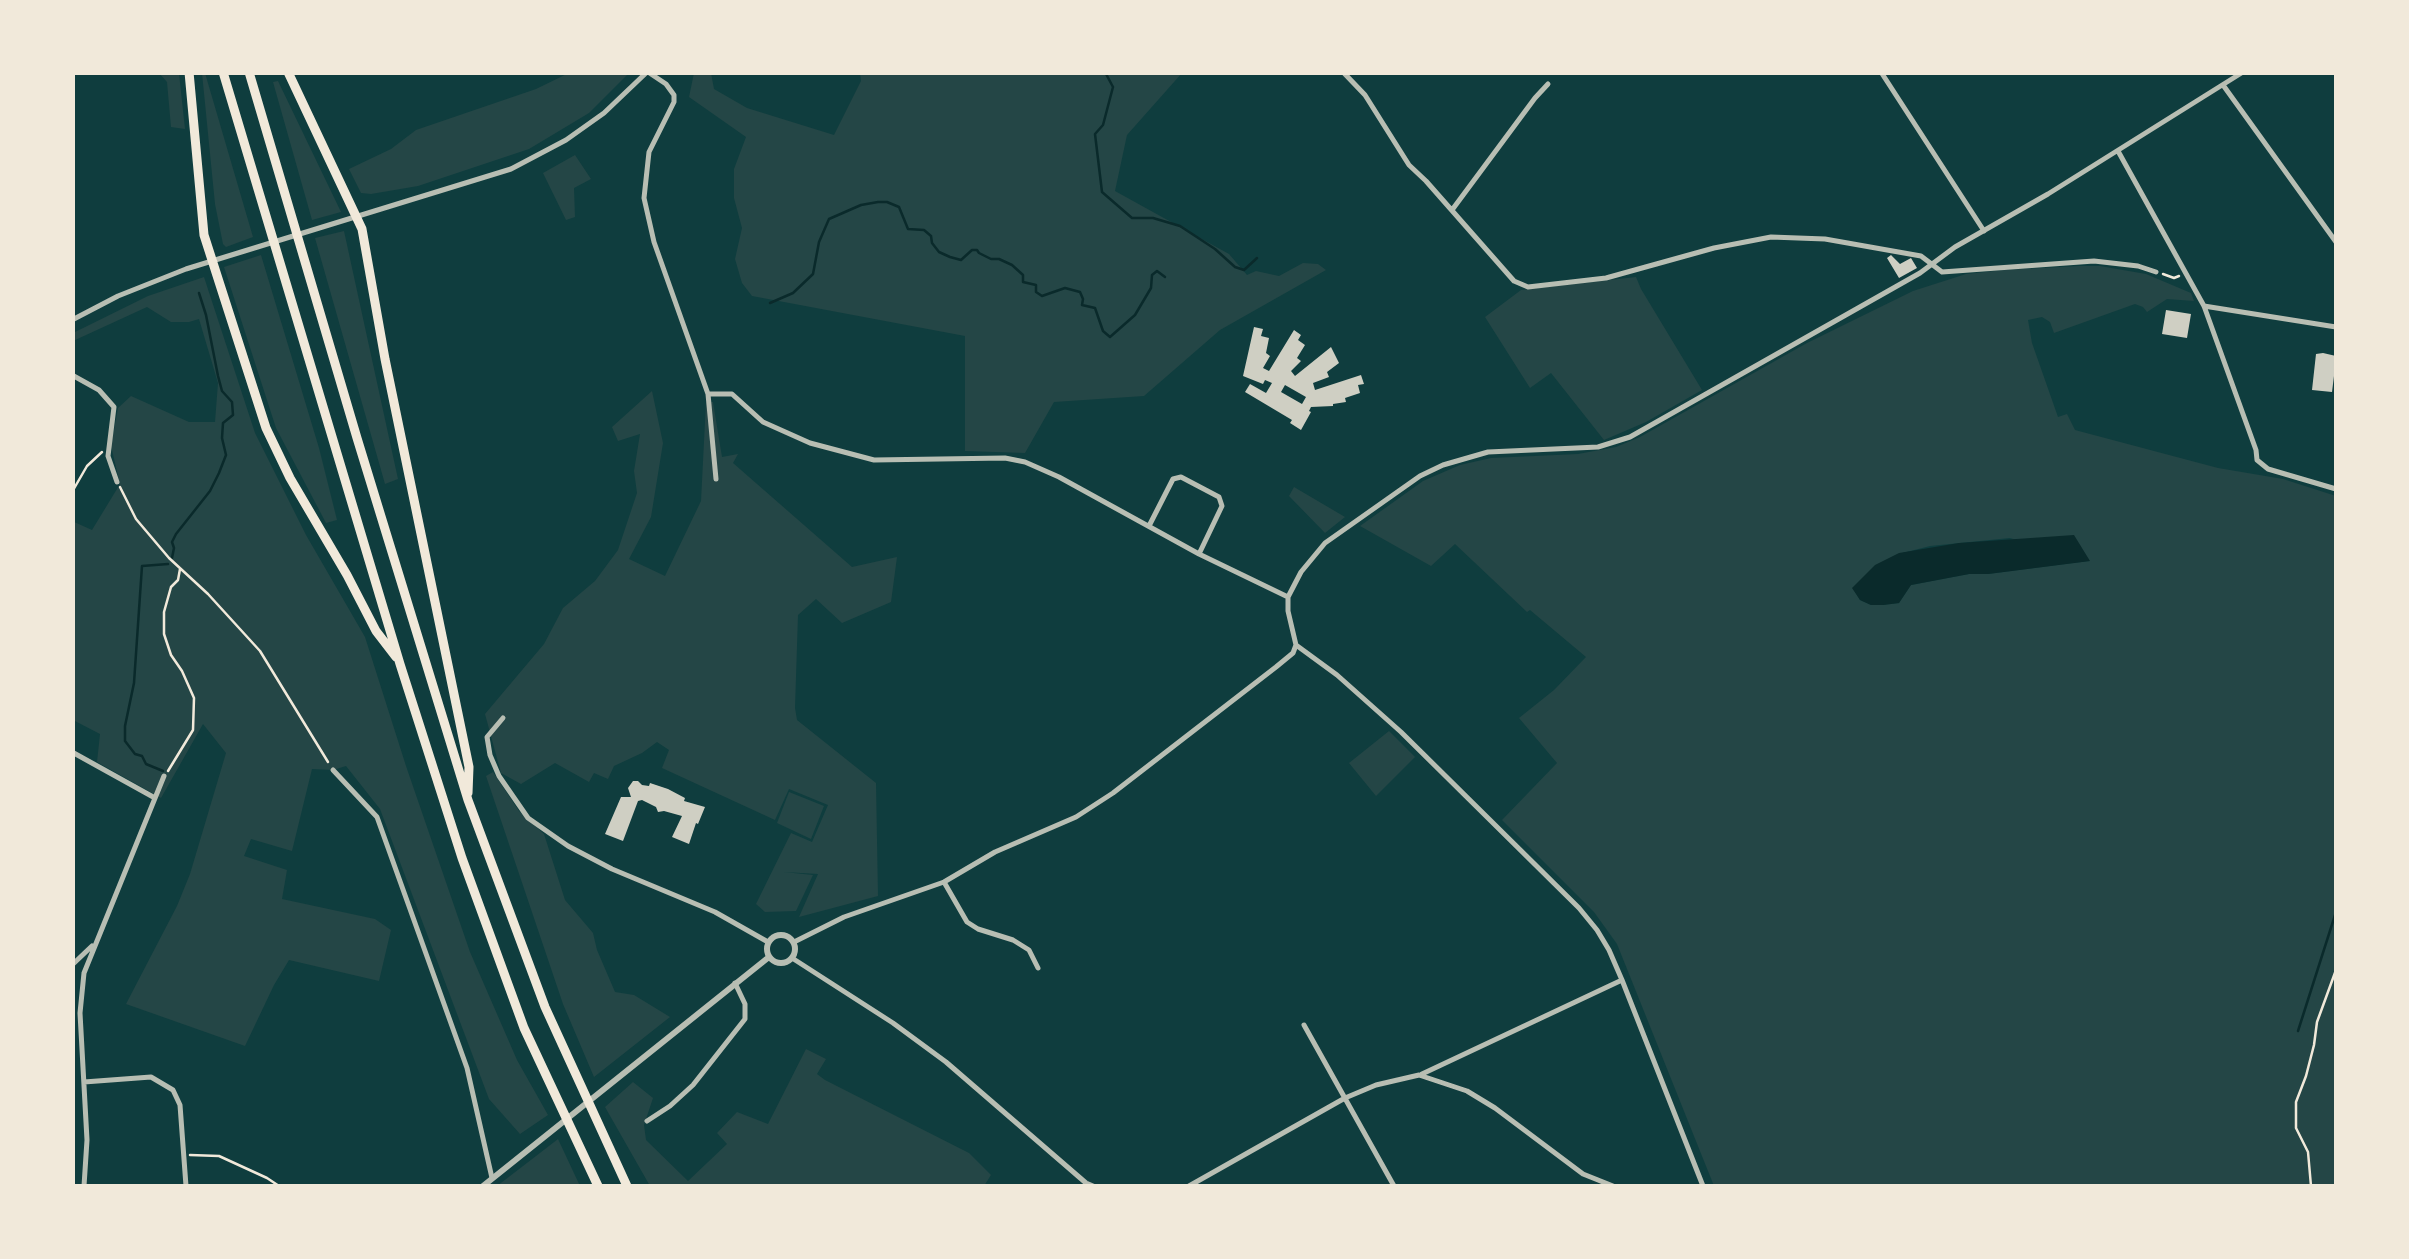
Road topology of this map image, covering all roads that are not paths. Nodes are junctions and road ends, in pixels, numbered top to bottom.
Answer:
1 (189, 72) edge
2 (223, 72) edge
3 (250, 72) edge
4 (288, 72) edge
5 (648, 72) edge
6 (1342, 72) edge
7 (1880, 72) edge
8 (2243, 72) edge
9 (1548, 84) dead end
10 (2223, 86) junction
11 (2118, 151) junction
12 (1452, 210) junction
13 (357, 216) junction
14 (1984, 231) junction
15 (2336, 242) edge
16 (212, 260) junction
17 (1933, 264) junction
18 (2156, 272) road end
19 (2204, 306) junction
20 (72, 320) edge
21 (2336, 327) edge
22 (72, 375) edge
23 (708, 394) junction
24 (716, 479) dead end
25 (116, 482) road end
26 (2336, 489) edge
27 (1148, 527) junction
28 (1199, 554) junction
29 (1288, 598) junction
30 (1296, 645) junction
31 (400, 664) junction
32 (502, 718) dead end
33 (72, 752) edge
34 (334, 770) road end
35 (164, 776) road end
36 (155, 798) junction
37 (468, 800) junction
38 (944, 882) junction
39 (97, 940) junction
40 (768, 942) junction
41 (794, 942) junction
42 (769, 957) junction
43 (792, 958) junction
44 (72, 965) edge
45 (1038, 968) dead end
46 (1622, 980) junction
47 (735, 983) junction
48 (1304, 1025) dead end
49 (72, 1028) edge
50 (82, 1041) junction
51 (83, 1062) junction
52 (72, 1069) edge
53 (1419, 1076) junction
54 (84, 1082) junction
55 (1345, 1098) junction
56 (648, 1121) dead end
57 (492, 1178) junction
58 (84, 1186) edge
59 (186, 1186) edge
60 (483, 1186) edge
61 (598, 1186) edge
62 (627, 1186) edge
63 (1093, 1186) edge
64 (1189, 1186) edge
65 (1394, 1186) edge
66 (1613, 1186) edge
67 (1703, 1186) edge

1 - 16 highway
2 - 31 highway
3 - 37 highway
4 - 13 highway
5 - 13 street
5 - 23 street
6 - 12 street
7 - 14 street
8 - 10 street
9 - 12 street
10 - 11 street
10 - 15 street
11 - 14 street
11 - 19 street
12 - 17 street
13 - 16 street
13 - 37 highway
14 - 17 street
16 - 20 street
16 - 31 highway
17 - 18 street
17 - 29 street
19 - 21 street
19 - 26 street
22 - 25 street
23 - 24 street
23 - 27 street
27 - 28 street
27 - 28 street
28 - 29 street
29 - 30 street
30 - 38 street
30 - 46 street
31 - 61 highway
32 - 40 street
33 - 36 street
34 - 57 street
35 - 36 street
36 - 39 street
37 - 62 highway
38 - 41 street
38 - 45 street
39 - 44 street
39 - 50 street
40 - 41 street
40 - 42 street
41 - 43 street
42 - 43 street
42 - 47 street
43 - 63 street
46 - 53 street
46 - 67 street
47 - 56 street
47 - 57 street
48 - 55 street
49 - 50 street
50 - 51 street
51 - 52 street
51 - 54 street
53 - 55 street
53 - 66 street
54 - 58 street
54 - 59 street
55 - 64 street
55 - 65 street
57 - 60 street

